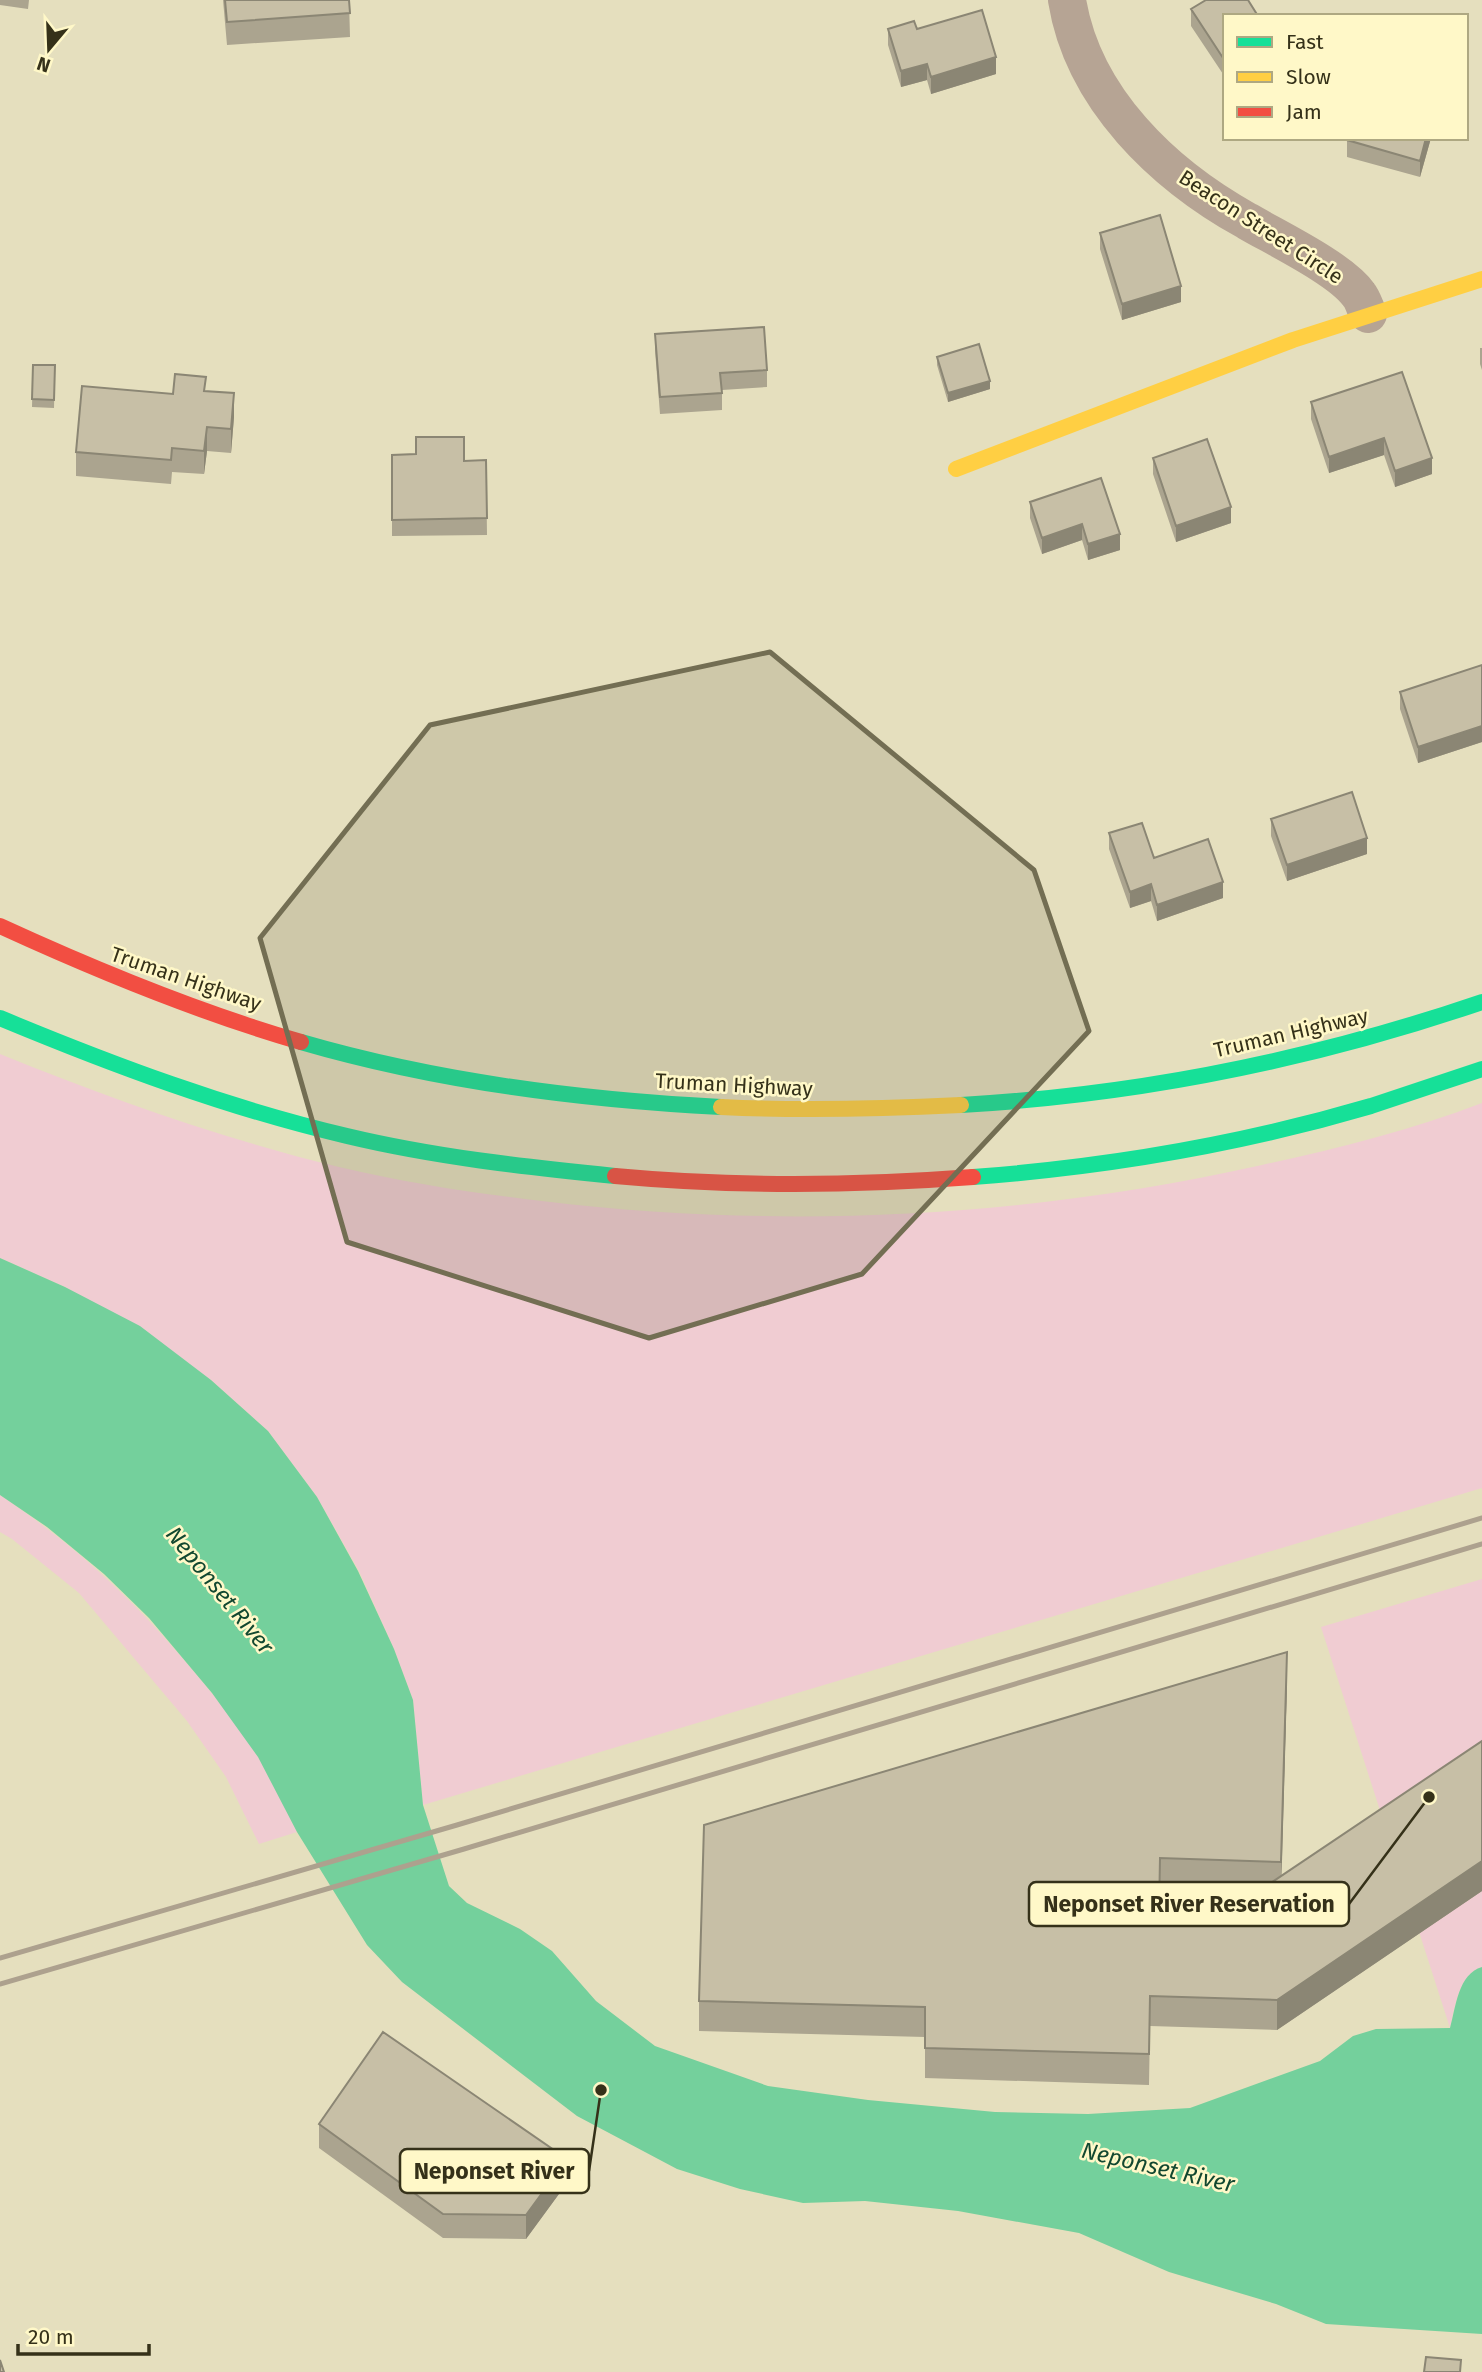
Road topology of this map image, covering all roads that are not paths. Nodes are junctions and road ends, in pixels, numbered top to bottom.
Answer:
1 (1067, 0) edge
2 (1482, 279) edge
3 (1368, 314) junction
4 (956, 469) dead end
5 (0, 926) edge
6 (1482, 1002) edge
7 (0, 1018) edge
8 (1482, 1069) edge

1 - 3 street, Beacon Street Circle
2 - 3 main road
3 - 4 main road
5 - 6 main road, Truman Highway
7 - 8 main road

